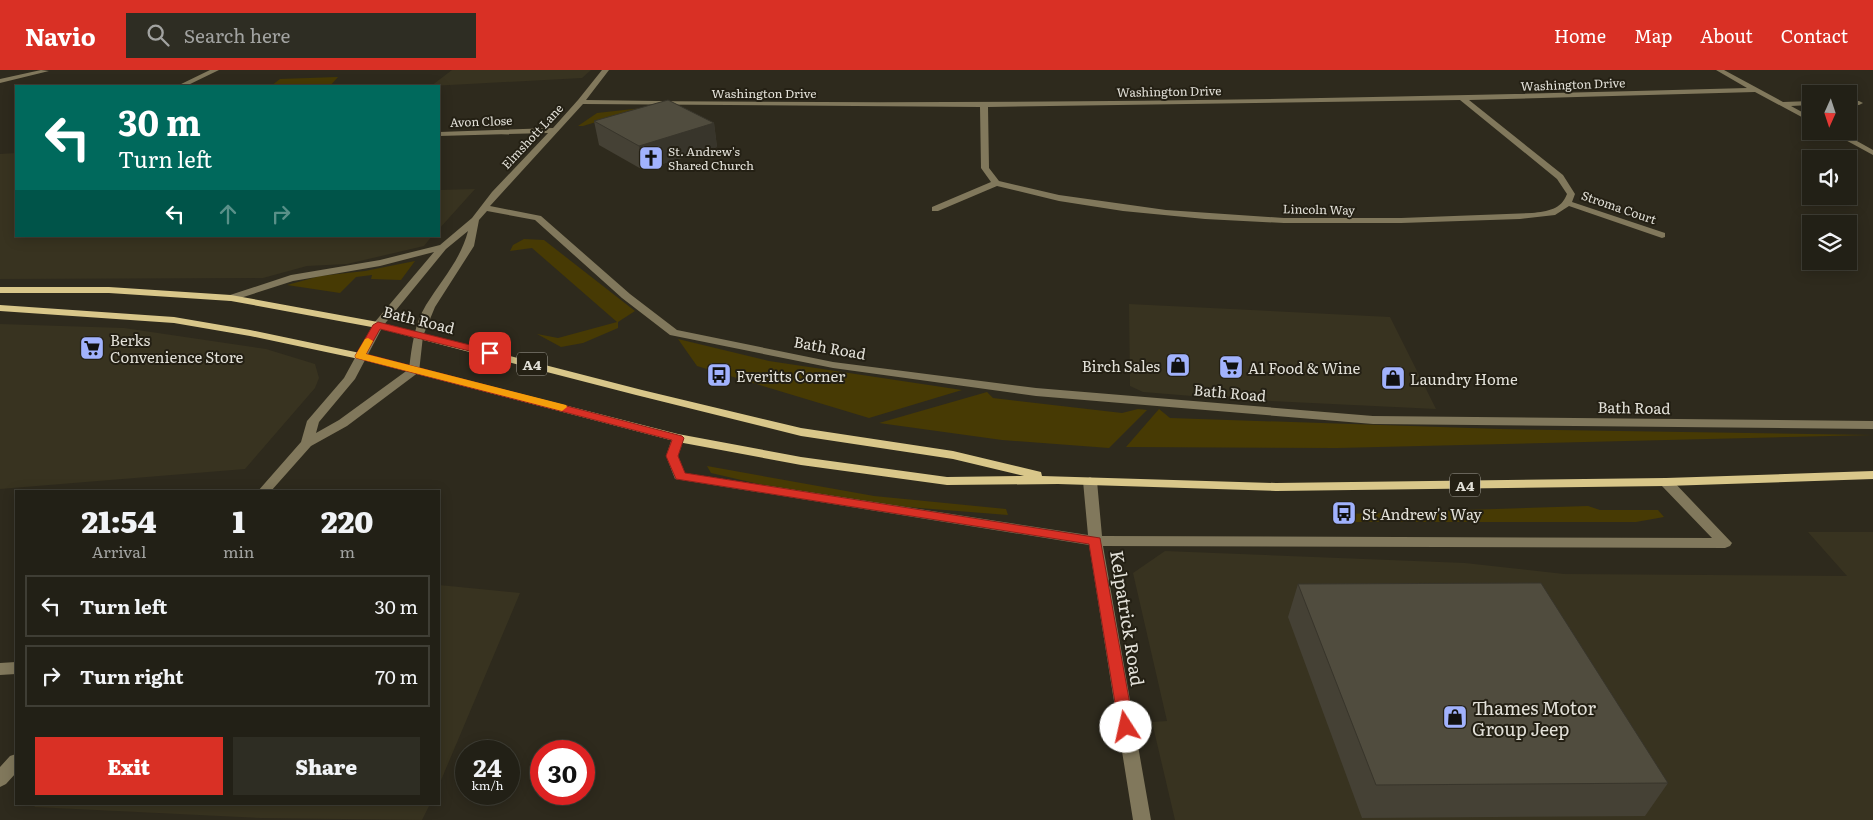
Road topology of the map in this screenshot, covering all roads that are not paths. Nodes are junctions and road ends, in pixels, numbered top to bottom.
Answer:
1 (216, 70) edge
2 (606, 70) edge
3 (1719, 70) edge
4 (46, 71) edge
5 (0, 81) edge
6 (183, 85) edge
7 (1756, 90) junction
8 (1462, 98) junction
9 (581, 102) junction
10 (1802, 103) edge
11 (984, 104) junction
12 (1782, 104) junction
13 (1802, 115) edge
14 (554, 130) junction
15 (440, 134) edge
16 (1849, 140) edge
17 (1873, 153) edge
18 (996, 183) junction
19 (1568, 203) junction
20 (484, 208) junction
21 (935, 209) dead end
22 (475, 220) junction
23 (1662, 235) dead end
24 (443, 247) junction
25 (0, 290) edge
26 (231, 298) junction
27 (0, 308) edge
28 (378, 325) junction
29 (418, 336) junction
30 (360, 356) junction
31 (415, 370) junction
32 (1873, 426) edge
33 (678, 438) junction
34 (307, 443) junction
35 (1873, 476) edge
36 (1058, 480) junction
37 (1090, 481) junction
38 (1666, 482) junction
39 (265, 490) edge
40 (1095, 541) junction
41 (15, 668) edge
42 (0, 669) edge
43 (15, 762) edge
44 (0, 779) edge
45 (1142, 820) edge

1 - 6 street
2 - 9 street, Elmshott Lane
3 - 7 street
4 - 5 street
7 - 8 street, Washington Drive
7 - 12 street
8 - 11 street, Washington Drive
8 - 19 street
9 - 11 street, Washington Drive
9 - 14 street, Elmshott Lane
10 - 12 street
11 - 18 street
12 - 13 street
14 - 15 street, Avon Close
14 - 20 street, Elmshott Lane
16 - 17 street
18 - 19 street, Lincoln Way
18 - 21 street
19 - 23 street, Stroma Court
20 - 22 street, Elmshott Lane
20 - 32 street, Bath Road
22 - 24 street, Elmshott Lane
22 - 29 street, Elmshott Lane
24 - 26 street
24 - 28 street, Elmshott Lane
25 - 26 main road, Bath Road / A4
26 - 28 main road, Bath Road / A4
27 - 30 main road, Bath Road / A4
28 - 29 main road, Bath Road / A4
28 - 30 street, Elmshott Lane
29 - 31 street, Elmshott Lane
29 - 36 main road, Bath Road / A4
30 - 31 main road, Bath Road / A4
30 - 34 street, Elmshott Lane
31 - 33 main road, Bath Road / A4
31 - 34 street
33 - 36 main road, Bath Road / A4
33 - 40 street
34 - 39 street
35 - 38 main road, Bath Road / A4
36 - 37 main road, Bath Road / A4
37 - 38 main road, Bath Road / A4
37 - 40 street, Kelpatrick Road
38 - 40 street
40 - 45 street, Kelpatrick Road
41 - 42 street
43 - 44 street

